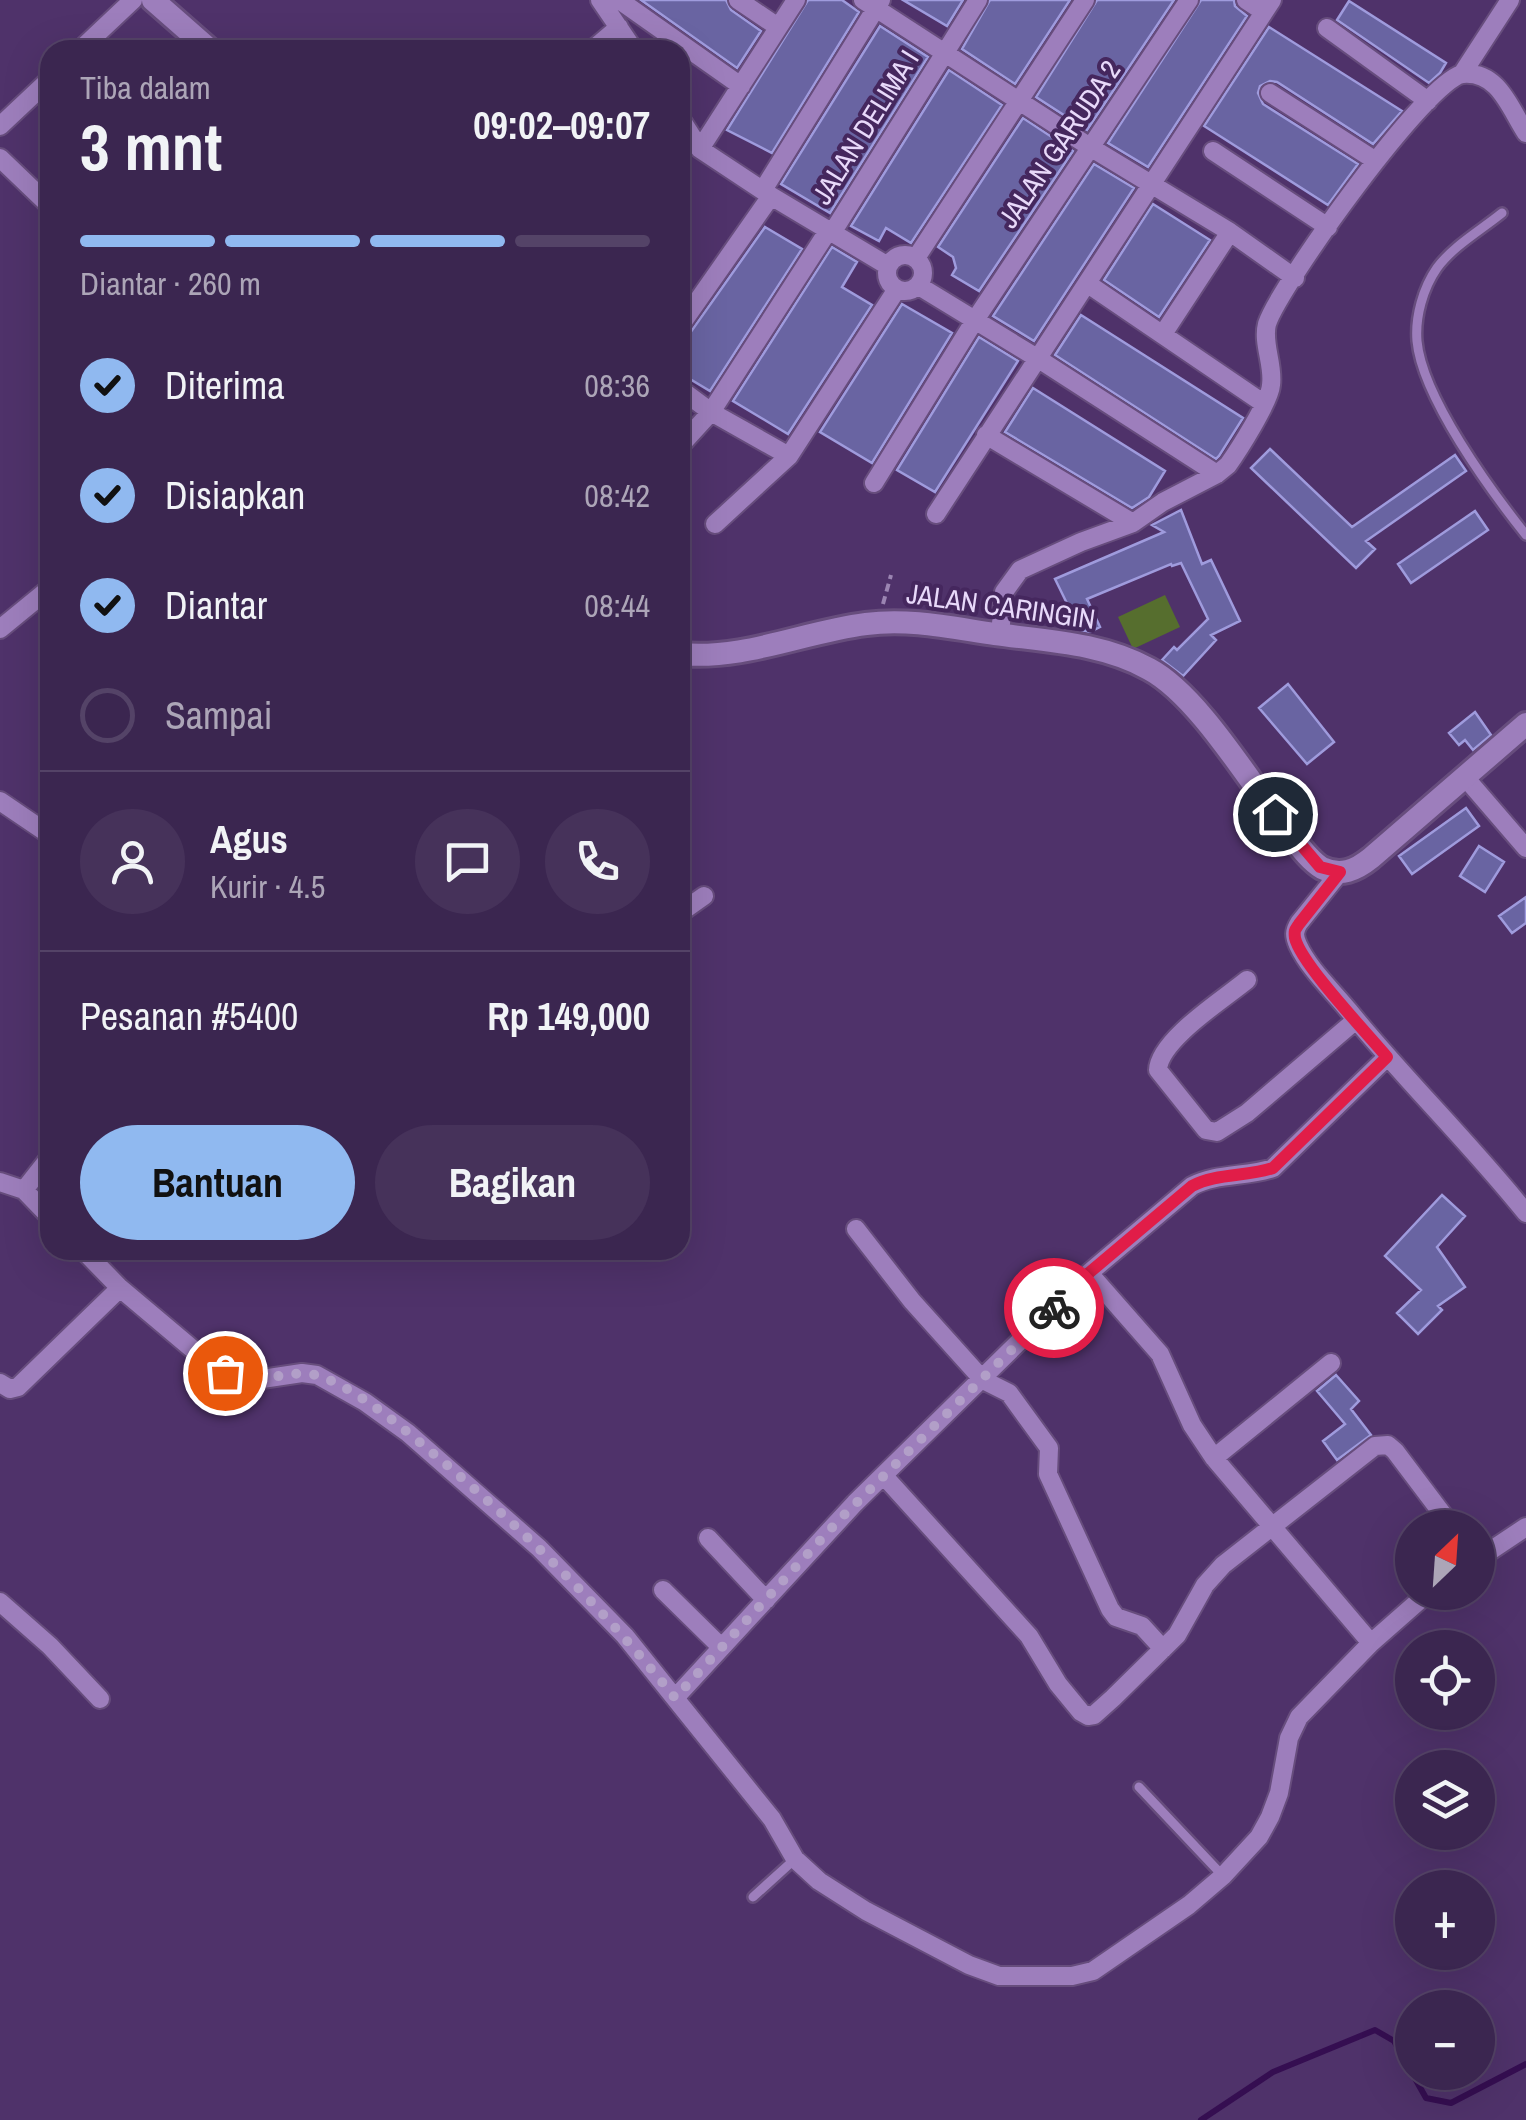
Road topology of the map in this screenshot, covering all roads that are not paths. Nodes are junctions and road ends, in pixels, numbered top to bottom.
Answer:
1 (133, 0) edge
2 (153, 0) edge
3 (738, 0) edge
4 (796, 0) edge
5 (978, 0) edge
6 (1085, 0) edge
7 (1189, 0) edge
8 (1246, 0) edge
9 (1510, 0) edge
10 (609, 2) edge
11 (873, 3) edge
12 (1268, 6) edge
13 (619, 27) junction
14 (778, 27) junction
15 (1327, 28) dead end
16 (91, 40) edge
17 (199, 40) edge
18 (604, 40) edge
19 (627, 40) edge
20 (669, 40) edge
21 (946, 51) junction
22 (690, 54) edge
23 (1462, 74) junction
24 (741, 86) junction
25 (40, 88) edge
26 (1270, 93) dead end
27 (1428, 101) junction
28 (1021, 102) junction
29 (0, 126) edge
30 (1526, 133) edge
31 (690, 134) edge
32 (1090, 147) junction
33 (700, 149) junction
34 (1213, 151) dead end
35 (0, 158) edge
36 (1376, 161) junction
37 (1152, 184) junction
38 (767, 193) junction
39 (40, 196) edge
40 (1502, 214) dead end
41 (1328, 227) junction
42 (830, 232) junction
43 (1230, 232) junction
44 (916, 258) junction
45 (888, 266) junction
46 (1295, 278) junction
47 (1088, 284) junction
48 (919, 286) junction
49 (896, 289) junction
50 (690, 311) edge
51 (976, 320) junction
52 (1163, 334) junction
53 (1037, 358) junction
54 (690, 396) edge
55 (1263, 404) junction
56 (711, 412) junction
57 (690, 435) edge
58 (986, 435) junction
59 (789, 456) junction
60 (1217, 474) junction
61 (874, 482) dead end
62 (936, 514) dead end
63 (715, 524) dead end
64 (1133, 524) junction
65 (1526, 535) edge
66 (40, 596) edge
67 (0, 629) edge
68 (1000, 634) junction
69 (690, 654) edge
70 (1526, 724) edge
71 (1464, 776) junction
72 (0, 801) edge
73 (40, 827) edge
74 (1526, 848) edge
75 (1340, 872) junction
76 (704, 896) dead end
77 (690, 906) edge
78 (1247, 980) dead end
79 (1356, 1020) junction
80 (1387, 1057) junction
81 (40, 1170) edge
82 (0, 1182) edge
83 (24, 1190) junction
84 (40, 1206) edge
85 (1526, 1213) edge
86 (856, 1229) dead end
87 (93, 1260) edge
88 (1090, 1272) junction
89 (120, 1288) junction
90 (1331, 1363) dead end
91 (983, 1380) junction
92 (0, 1383) edge
93 (1214, 1458) junction
94 (884, 1476) junction
95 (1439, 1510) edge
96 (1272, 1527) junction
97 (1526, 1528) edge
98 (708, 1538) dead end
99 (1495, 1548) edge
100 (663, 1590) dead end
101 (766, 1600) junction
102 (0, 1602) edge
103 (1408, 1610) edge
104 (1370, 1642) junction
105 (722, 1648) junction
106 (1164, 1649) junction
107 (675, 1698) junction
108 (100, 1699) dead end
109 (1140, 1787) dead end
110 (796, 1859) junction
111 (1222, 1876) junction
112 (753, 1898) dead end

1 - 16 street
2 - 17 street
3 - 14 street
4 - 14 street
5 - 21 street, JALAN DELIMA I
6 - 28 street
7 - 32 street, JALAN GARUDA 2
8 - 12 street
9 - 23 street
10 - 13 street
10 - 20 street
11 - 21 street
11 - 38 street
12 - 37 street
13 - 18 street
13 - 19 street
14 - 24 street
15 - 27 street
21 - 28 street
21 - 42 street, JALAN DELIMA I
22 - 24 street
23 - 27 street
23 - 30 street
24 - 33 street
25 - 29 street
26 - 36 street
27 - 36 street
28 - 32 street
28 - 44 street
31 - 33 street
32 - 37 street
32 - 51 street, JALAN GARUDA 2
33 - 38 street
34 - 41 street
35 - 39 street
36 - 41 street
37 - 43 street
37 - 47 street
38 - 42 street
38 - 50 street
40 - 65 lane
41 - 46 street
42 - 45 street
42 - 56 street, JALAN DELIMA I
43 - 46 street
43 - 52 street
44 - 45 street
44 - 48 street
45 - 49 street
46 - 55 street
47 - 52 street
47 - 53 street
48 - 49 street
48 - 51 street
49 - 59 street
51 - 53 street
51 - 61 street, JALAN GARUDA 2
52 - 55 street
53 - 58 street
53 - 60 street
54 - 56 street
55 - 60 street
56 - 57 street, JALAN DELIMA I
56 - 59 street
58 - 62 street
58 - 64 street
59 - 63 street
60 - 64 street
64 - 68 street
66 - 67 street
68 - 69 street, JALAN CARINGIN
68 - 75 street, JALAN CARINGIN
70 - 71 street
71 - 74 street
71 - 75 street
72 - 73 street
75 - 79 street
76 - 77 street
78 - 79 street
79 - 80 street
80 - 85 street
80 - 88 street
81 - 83 street
82 - 83 street
83 - 84 street
86 - 91 street
87 - 89 street
88 - 91 street
88 - 93 street
89 - 92 street
89 - 107 street
90 - 93 street
91 - 94 street
91 - 106 street
93 - 96 street
94 - 101 street
94 - 106 street
95 - 96 street
96 - 104 street
96 - 106 street
97 - 99 street
98 - 101 street
100 - 105 street
101 - 105 street
102 - 108 street
103 - 104 street
104 - 111 street
105 - 107 street
107 - 110 street
109 - 111 lane
110 - 111 street
110 - 112 lane

